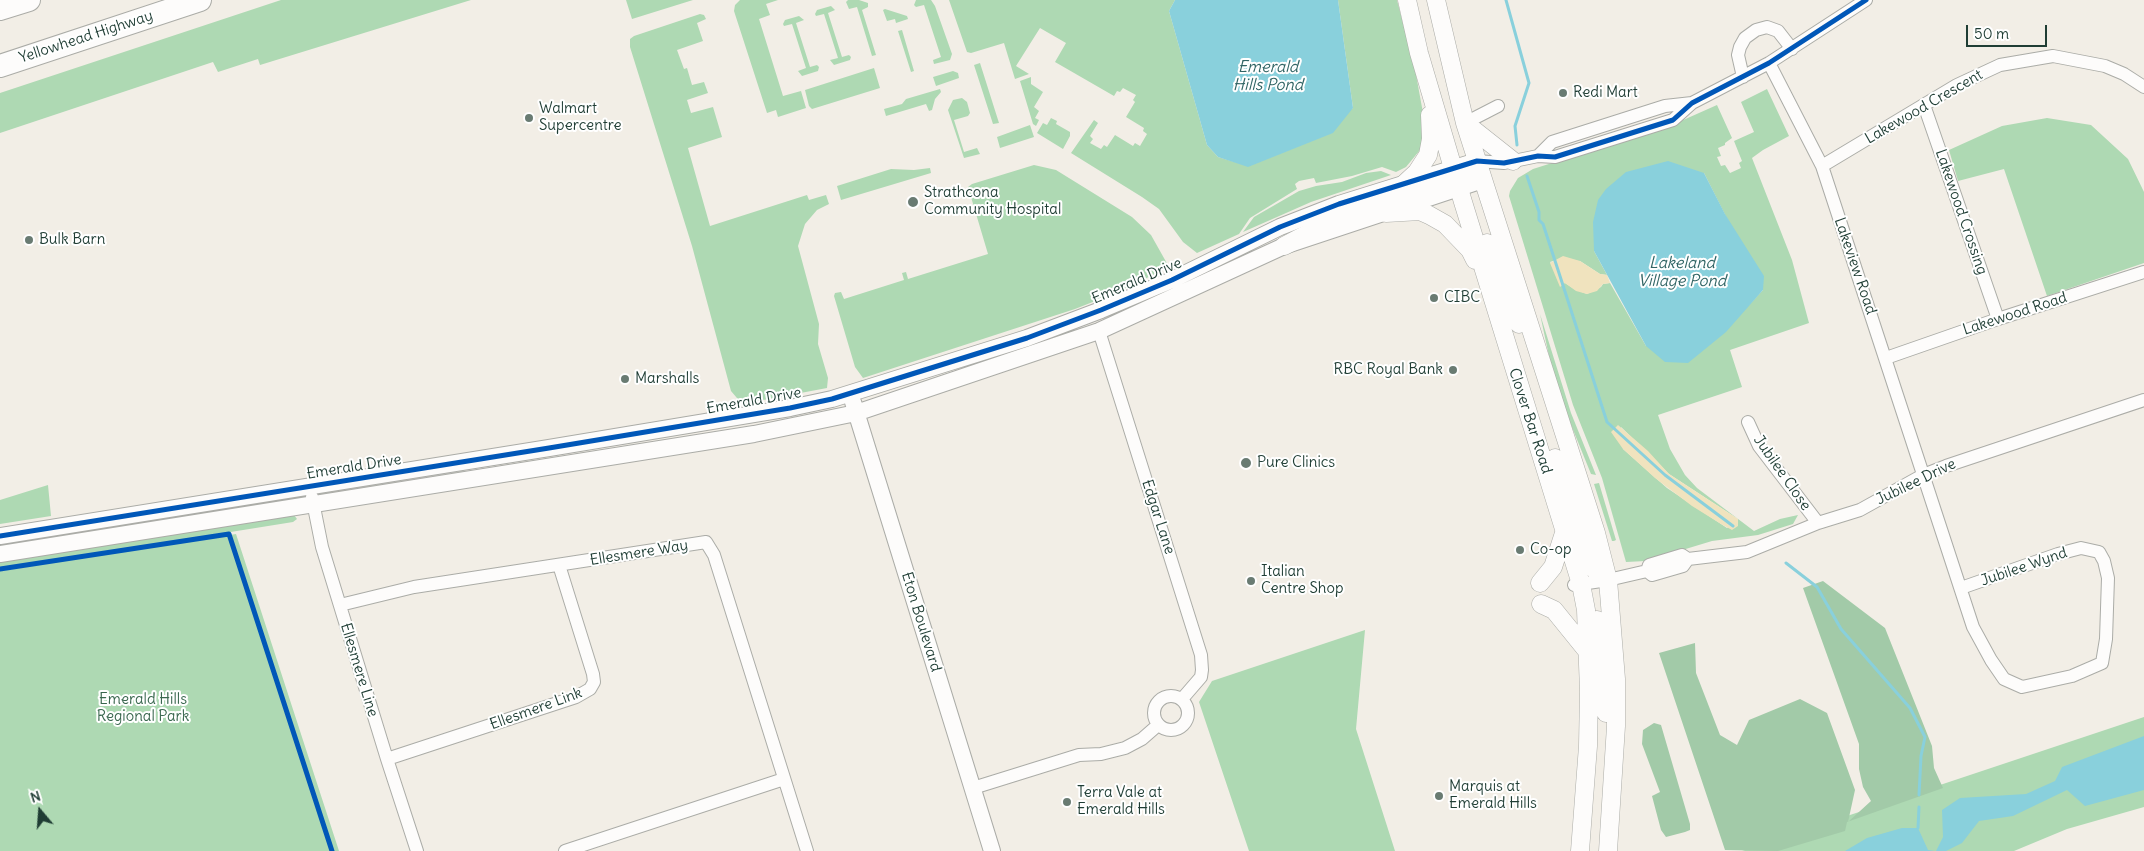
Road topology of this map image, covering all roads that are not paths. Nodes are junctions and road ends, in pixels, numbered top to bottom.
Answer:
1 (29, 0) edge
2 (200, 0) edge
3 (1407, 0) edge
4 (1436, 0) edge
5 (1866, 0) edge
6 (0, 10) edge
7 (1792, 48) junction
8 (1419, 53) junction
9 (1769, 63) junction
10 (0, 66) edge
11 (1743, 77) junction
12 (2144, 87) edge
13 (1692, 103) junction
14 (1924, 105) junction
15 (1498, 106) dead end
16 (1465, 123) junction
17 (1607, 125) junction
18 (1613, 139) junction
19 (1538, 156) junction
20 (1508, 162) junction
21 (1822, 166) junction
22 (1467, 174) junction
23 (1403, 185) junction
24 (1386, 213) junction
25 (1284, 246) junction
26 (2144, 272) edge
27 (1487, 282) junction
28 (1998, 319) junction
29 (1099, 332) junction
30 (1886, 358) junction
31 (1511, 360) junction
32 (850, 393) junction
33 (2144, 400) edge
34 (856, 413) junction
35 (1748, 422) dead end
36 (1923, 476) junction
37 (310, 486) junction
38 (314, 505) junction
39 (1818, 523) junction
40 (1566, 530) junction
41 (0, 536) edge
42 (0, 554) edge
43 (559, 565) junction
44 (1608, 580) junction
45 (1540, 583) dead end
46 (1578, 584) junction
47 (1961, 588) junction
48 (1541, 604) dead end
49 (340, 605) junction
50 (1588, 652) junction
51 (1182, 699) junction
52 (1158, 725) junction
53 (387, 759) junction
54 (1613, 770) junction
55 (784, 779) junction
56 (972, 788) junction
57 (574, 850) edge
58 (417, 851) edge
59 (807, 851) edge
60 (992, 851) edge
61 (1580, 851) edge
62 (1608, 851) edge

1 - 6 highway
2 - 10 highway, Yellowhead Highway
3 - 8 main road, Clover Bar Road
4 - 16 main road, Clover Bar Road
5 - 7 street
7 - 9 street
7 - 11 street
8 - 22 main road, Clover Bar Road
8 - 23 main road
9 - 11 street
9 - 21 street, Lakeview Road
11 - 13 street
12 - 14 street, Lakewood Crescent
13 - 17 street
13 - 18 street
14 - 21 street, Lakewood Crescent
14 - 28 street, Lakewood Crossing
15 - 16 street
16 - 20 main road
16 - 22 main road, Clover Bar Road
17 - 18 street
17 - 19 street
18 - 19 street
19 - 20 street
20 - 22 street
20 - 22 street
21 - 30 street, Lakeview Road
22 - 23 street, Emerald Drive
22 - 24 street, Emerald Drive
22 - 25 main road
22 - 27 main road, Clover Bar Road
22 - 44 main road, Clover Bar Road
23 - 32 street, Emerald Drive
24 - 25 street, Emerald Drive
24 - 27 main road
25 - 29 street, Emerald Drive
26 - 28 street, Lakewood Road
27 - 31 main road, Clover Bar Road
28 - 30 street, Lakewood Road
29 - 34 street, Emerald Drive
29 - 51 street, Edgar Lane
30 - 36 street, Lakeview Road
31 - 40 main road, Clover Bar Road
31 - 44 main road
32 - 34 street, Eton Boulevard
32 - 37 street, Emerald Drive
33 - 36 street, Jubilee Drive
34 - 38 street, Emerald Drive
34 - 56 street, Eton Boulevard
35 - 39 street, Jubilee Close
36 - 39 street, Jubilee Drive
36 - 47 street, Jubilee Wynd
37 - 38 street, Ellesmere Line
37 - 41 street, Emerald Drive
38 - 42 street, Emerald Drive
38 - 49 street, Ellesmere Line
39 - 44 street, Jubilee Drive
40 - 45 main road
40 - 46 main road, Clover Bar Road
43 - 49 street, Ellesmere Way
43 - 53 street, Ellesmere Link
43 - 55 street, Ellesmere Way
44 - 46 street
44 - 54 main road, Clover Bar Road
46 - 50 main road, Clover Bar Road
46 - 54 main road
47 - 47 street, Jubilee Wynd
48 - 50 main road
49 - 53 street, Ellesmere Line
50 - 61 main road, Clover Bar Road
51 - 52 street
51 - 52 street
52 - 56 street
53 - 58 street, Ellesmere Line
54 - 62 main road, Clover Bar Road
55 - 57 street
55 - 59 street, Ellesmere Way
56 - 60 street, Eton Boulevard

